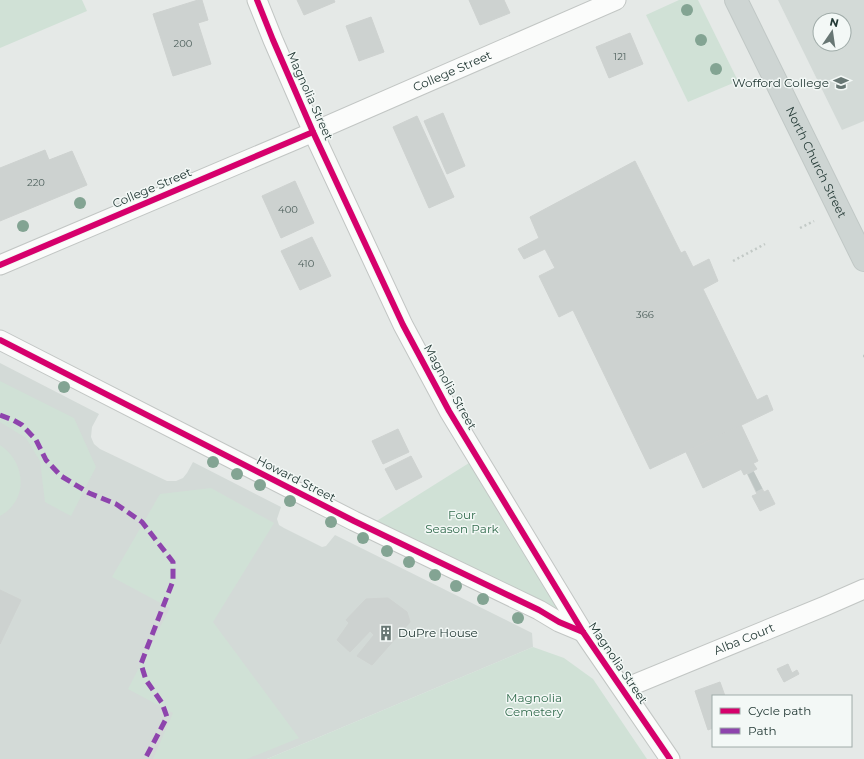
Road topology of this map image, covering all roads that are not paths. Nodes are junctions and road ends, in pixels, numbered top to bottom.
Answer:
1 (258, 0) edge
2 (616, 0) edge
3 (736, 0) edge
4 (313, 132) junction
5 (864, 260) edge
6 (0, 264) edge
7 (0, 340) edge
8 (864, 589) edge
9 (583, 632) junction
10 (623, 689) junction
11 (670, 759) edge

1 - 4 street, Magnolia Street
2 - 4 street, College Street
3 - 5 main road, North Church Street
4 - 6 street, College Street
4 - 9 street, Magnolia Street
7 - 9 street, Howard Street
8 - 10 street, Alba Court
9 - 10 street, Magnolia Street
10 - 11 street, Magnolia Street

